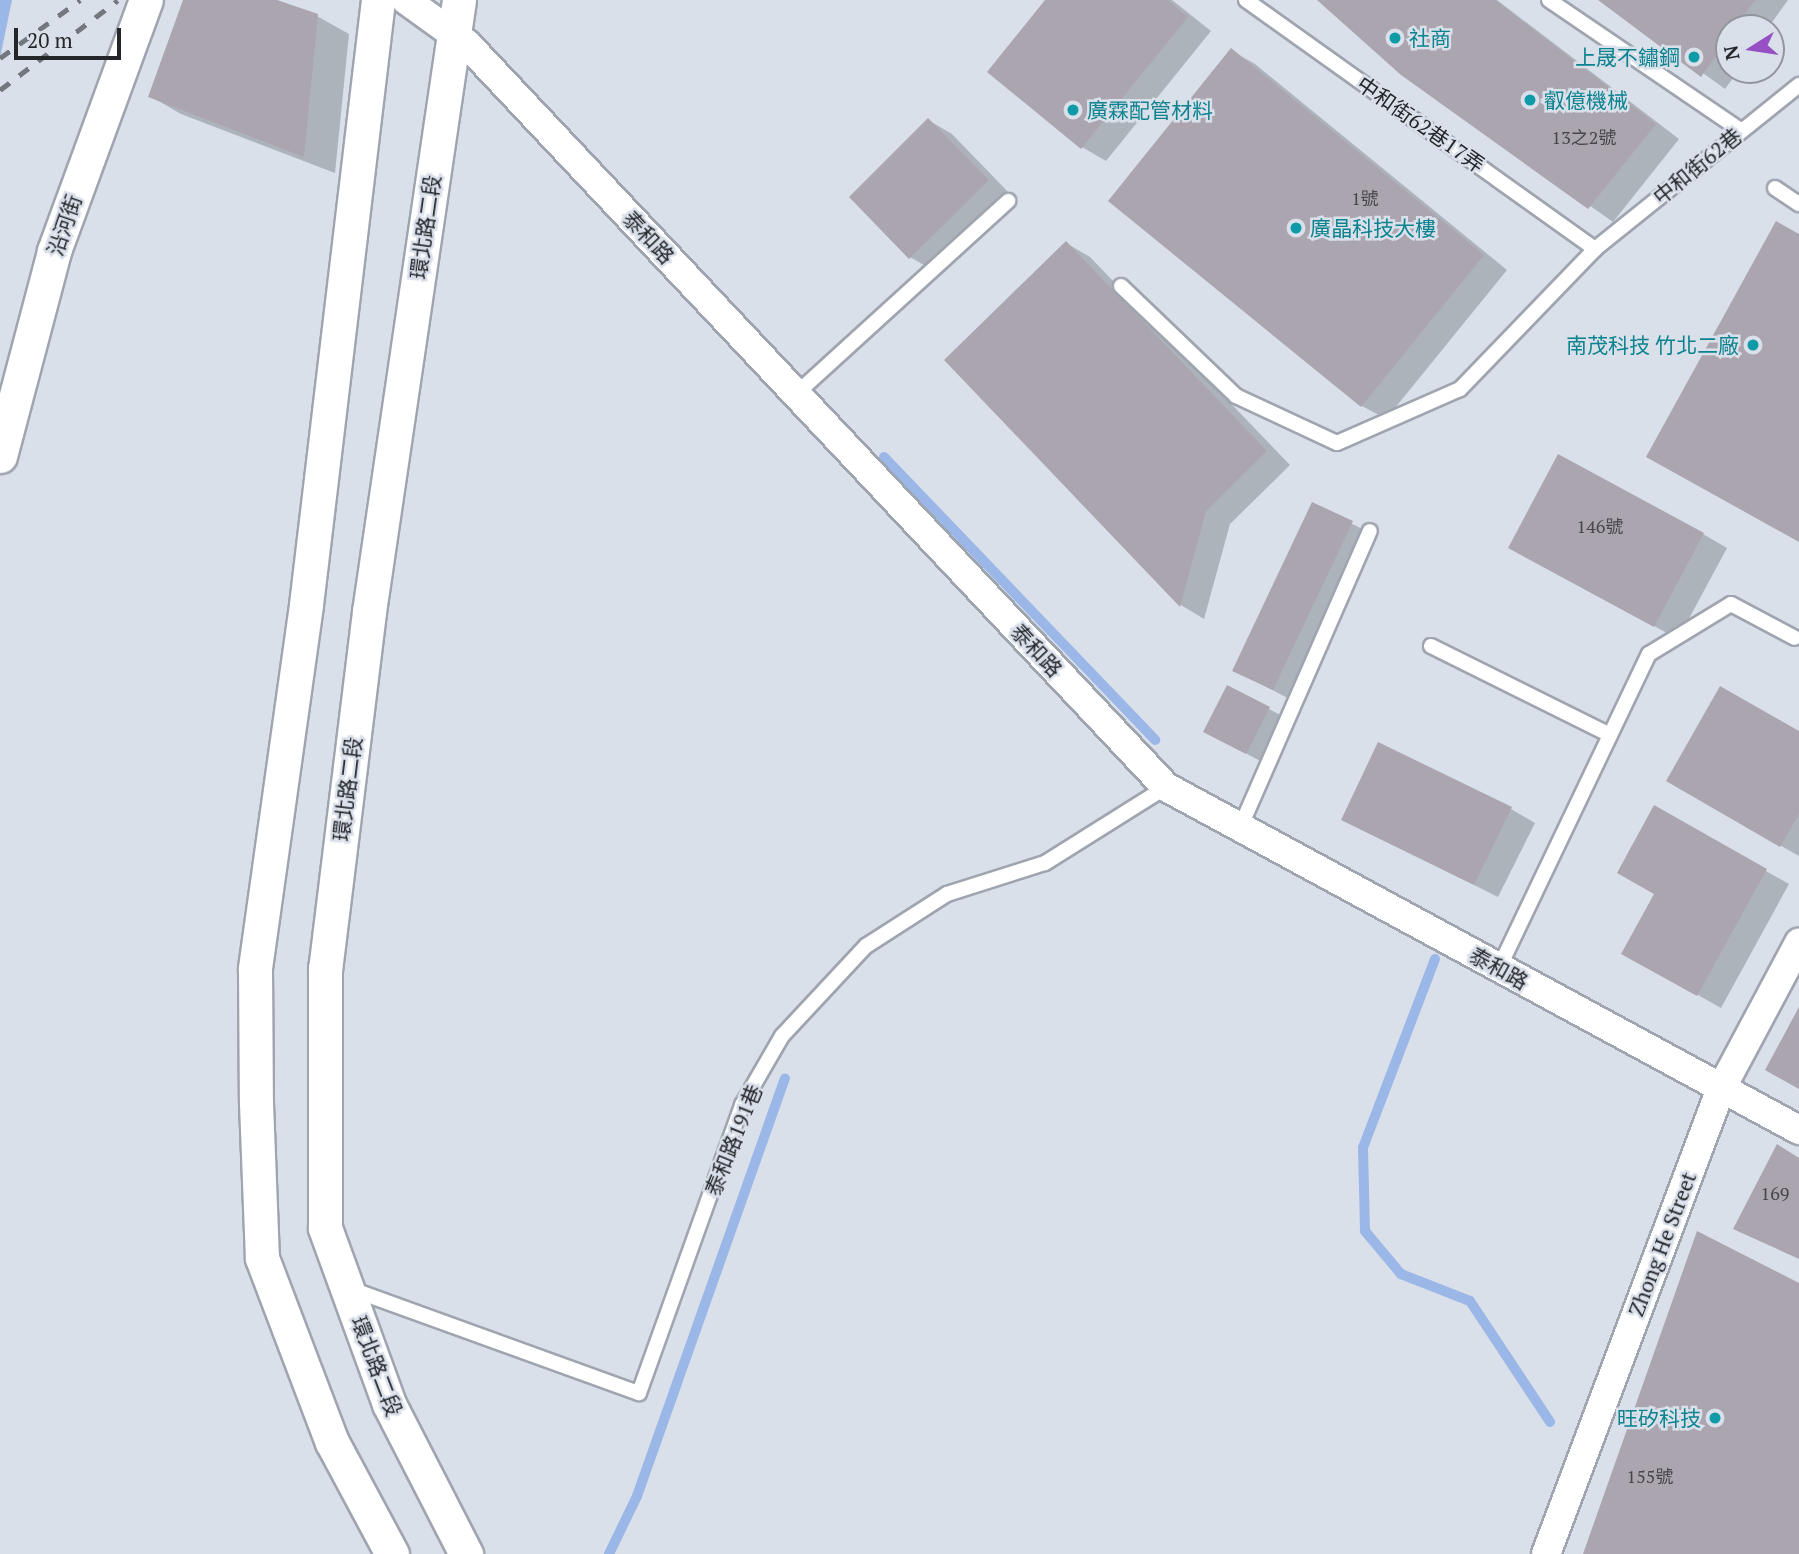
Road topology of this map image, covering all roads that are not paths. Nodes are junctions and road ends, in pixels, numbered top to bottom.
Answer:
1 (146, 0) edge
2 (378, 0) edge
3 (406, 0) edge
4 (1246, 0) edge
5 (1549, 0) edge
6 (457, 15) edge
7 (1799, 85) edge
8 (1740, 130) junction
9 (1775, 188) dead end
10 (1008, 201) dead end
11 (1799, 204) edge
12 (1595, 248) junction
13 (1121, 286) dead end
14 (796, 394) junction
15 (0, 456) edge
16 (1370, 531) dead end
17 (1795, 638) dead end
18 (1431, 646) dead end
19 (1610, 735) junction
20 (1166, 787) junction
21 (1240, 828) junction
22 (1799, 943) edge
23 (1499, 968) junction
24 (1721, 1089) junction
25 (1799, 1130) edge
26 (347, 1288) junction
27 (392, 1554) edge
28 (466, 1554) edge
29 (1546, 1554) edge

1 - 15 street, 沿河街
2 - 27 street
3 - 6 street, 泰和路
4 - 12 lane, 中和街62巷17弄
5 - 8 lane
6 - 14 street, 泰和路
6 - 26 street, 環北路二段
7 - 8 lane, 中和街62巷
8 - 12 lane, 中和街62巷
9 - 11 lane
10 - 14 lane
12 - 13 lane, 中和街62巷
14 - 20 street, 泰和路
16 - 21 lane
17 - 19 lane
18 - 19 lane
19 - 23 lane
20 - 21 street, 泰和路
20 - 26 lane, 泰和路191巷
21 - 23 street, 泰和路
22 - 24 street, Zhong He Street
23 - 24 street, 泰和路
24 - 25 street, 泰和路
24 - 29 street, Zhong He Street
26 - 28 street, 環北路二段

